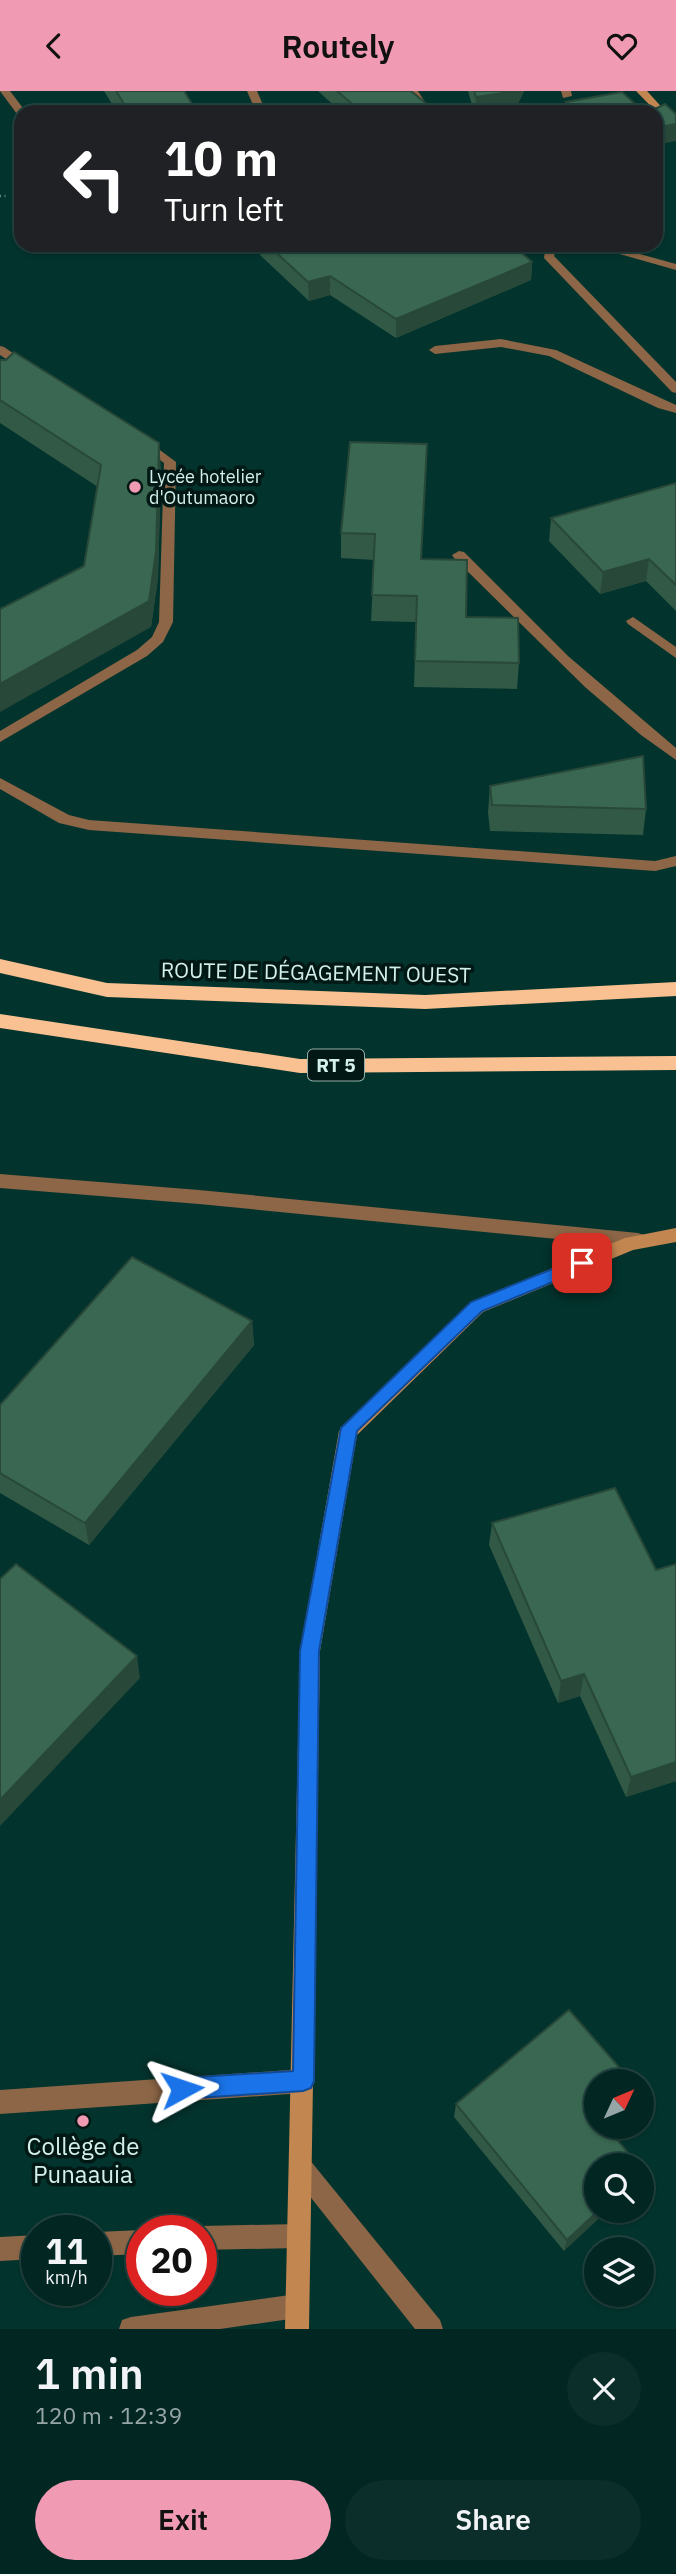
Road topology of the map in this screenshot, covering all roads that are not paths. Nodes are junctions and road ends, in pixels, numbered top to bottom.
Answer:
1 (5, 91) edge
2 (641, 91) edge
3 (16, 105) edge
4 (654, 105) edge
5 (663, 115) edge
6 (676, 129) edge
7 (549, 252) edge
8 (620, 252) edge
9 (676, 267) edge
10 (0, 350) edge
11 (435, 351) dead end
12 (46, 379) edge
13 (676, 389) edge
14 (676, 409) edge
15 (126, 430) edge
16 (459, 555) dead end
17 (633, 621) dead end
18 (676, 654) edge
19 (0, 737) edge
20 (676, 755) edge
21 (0, 783) edge
22 (676, 861) edge
23 (0, 966) edge
24 (676, 989) edge
25 (0, 1021) edge
26 (676, 1063) edge
27 (0, 1181) edge
28 (676, 1235) edge
29 (638, 1240) junction
30 (303, 2081) junction
31 (0, 2102) edge
32 (301, 2167) junction
33 (298, 2236) junction
34 (217, 2238) edge
35 (21, 2248) edge
36 (0, 2249) edge
37 (297, 2317) edge
38 (131, 2329) edge
39 (431, 2329) edge

1 - 3 street
2 - 4 main road
5 - 6 main road
7 - 13 street
8 - 9 street
10 - 12 street
11 - 14 street
15 - 19 street
16 - 20 street
17 - 18 street
21 - 22 street
23 - 24 highway, ROUTE DE DÉGAGEMENT OUEST
25 - 26 highway, RT 5
27 - 29 street
28 - 29 main road
29 - 30 main road
30 - 31 street
30 - 32 main road
32 - 33 main road
32 - 39 street
33 - 34 street
33 - 37 main road
35 - 36 street
37 - 38 street

